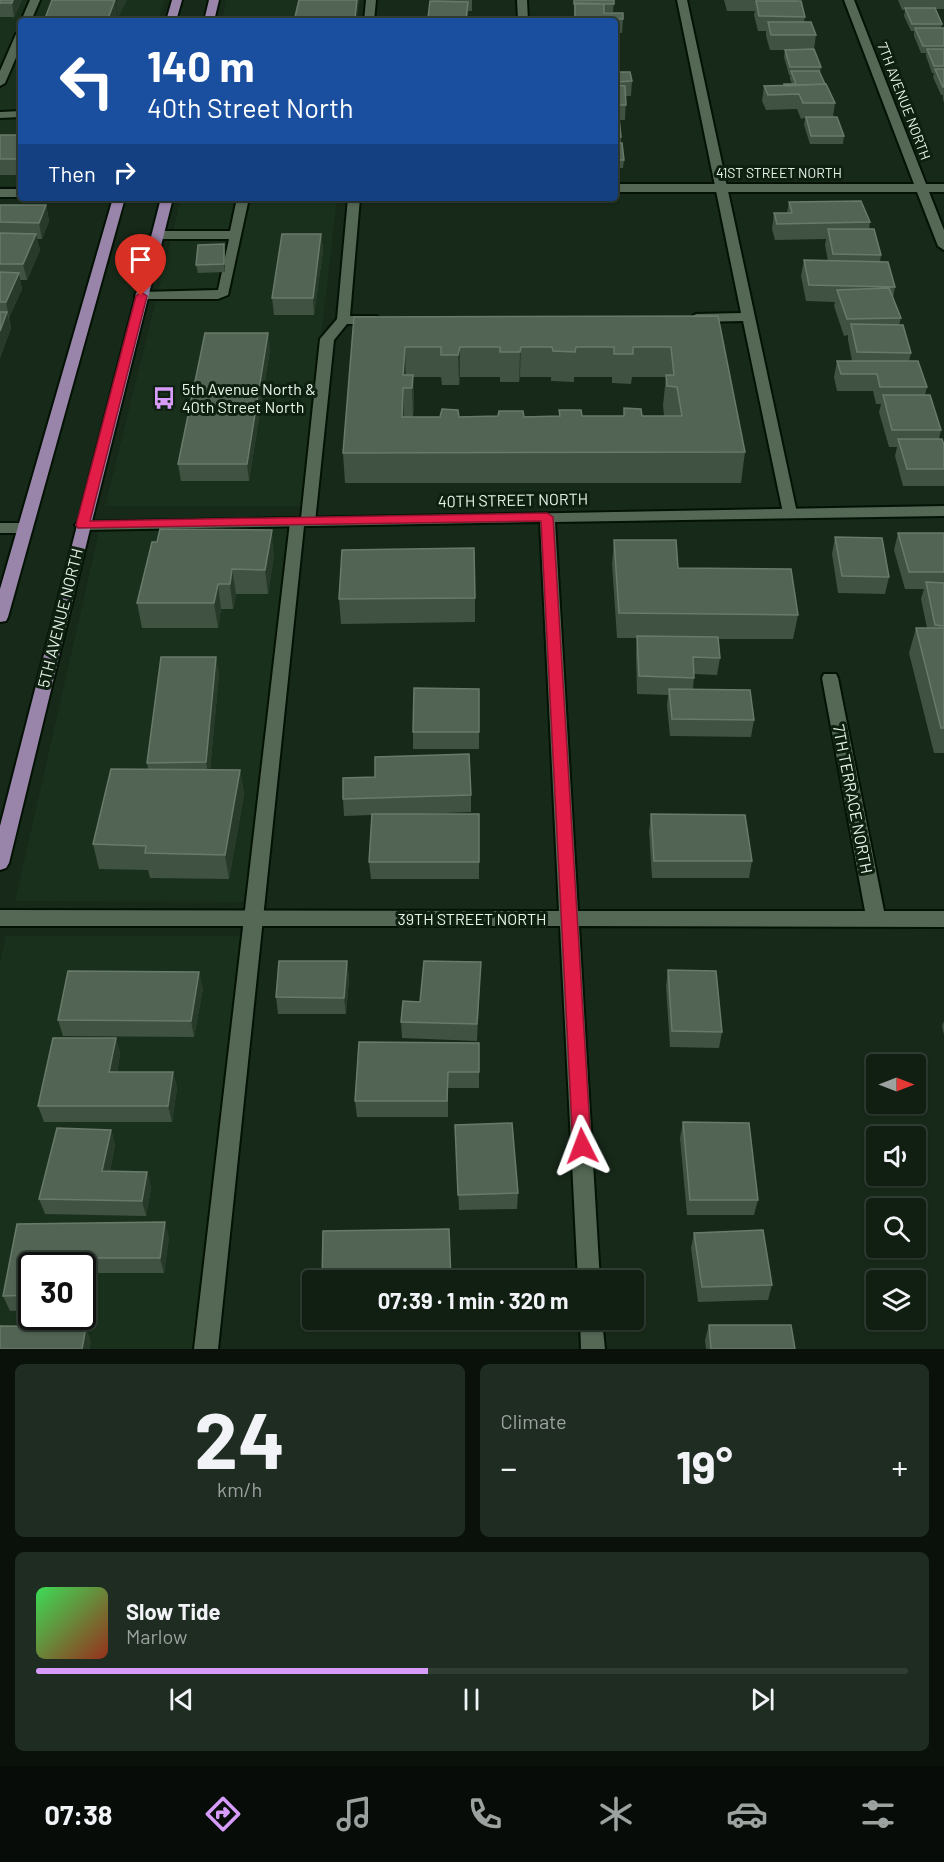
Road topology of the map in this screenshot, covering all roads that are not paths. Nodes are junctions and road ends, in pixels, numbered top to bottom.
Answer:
1 (35, 0) edge
2 (177, 0) edge
3 (214, 0) edge
4 (371, 0) edge
5 (522, 0) edge
6 (682, 0) edge
7 (849, 0) edge
8 (27, 18) edge
9 (172, 18) edge
10 (210, 18) edge
11 (369, 18) edge
12 (523, 18) edge
13 (18, 41) edge
14 (0, 83) edge
15 (18, 114) edge
16 (0, 115) edge
17 (618, 188) edge
18 (723, 188) junction
19 (922, 188) junction
20 (944, 188) edge
21 (0, 193) edge
22 (18, 193) edge
23 (118, 201) edge
24 (166, 201) edge
25 (242, 201) edge
26 (354, 201) edge
27 (157, 235) junction
28 (235, 235) junction
29 (944, 246) edge
30 (141, 296) junction
31 (749, 317) junction
32 (677, 318) edge
33 (343, 320) junction
34 (391, 320) edge
35 (944, 511) edge
36 (790, 513) junction
37 (547, 517) junction
38 (302, 522) junction
39 (83, 525) junction
40 (0, 528) edge
41 (25, 528) junction
42 (0, 617) edge
43 (830, 678) dead end
44 (0, 863) edge
45 (0, 918) edge
46 (253, 919) junction
47 (570, 920) junction
48 (876, 920) junction
49 (943, 922) edge
50 (588, 1270) edge
51 (592, 1330) edge
52 (206, 1349) edge
53 (593, 1349) edge

1 - 8 street
2 - 9 main road
3 - 10 main road
4 - 11 street
5 - 12 street
6 - 18 street
7 - 19 street, 7TH AVENUE NORTH
13 - 14 street
15 - 16 street
17 - 18 street, 41ST STREET NORTH
18 - 19 street, 41ST STREET NORTH
18 - 31 street
19 - 20 street, 41ST STREET NORTH
19 - 29 street, 7TH AVENUE NORTH
21 - 22 street
23 - 41 main road
24 - 27 main road, 5TH AVENUE NORTH
25 - 28 street
26 - 33 street
27 - 28 street
27 - 30 main road, 5TH AVENUE NORTH
28 - 30 street
30 - 39 main road, 5TH AVENUE NORTH
31 - 32 street
31 - 36 street
33 - 34 street
33 - 38 street
35 - 36 street, 40TH STREET NORTH
36 - 37 street, 40TH STREET NORTH
37 - 38 street, 40TH STREET NORTH
37 - 47 street
38 - 39 street, 40TH STREET NORTH
38 - 46 street
39 - 44 main road, 5TH AVENUE NORTH
40 - 41 street
41 - 42 main road
43 - 48 street, 7TH TERRACE NORTH
45 - 46 street, 39TH STREET NORTH
46 - 47 street, 39TH STREET NORTH
46 - 52 street
47 - 48 street, 39TH STREET NORTH
47 - 50 street
48 - 49 street, 39TH STREET NORTH
51 - 53 street

